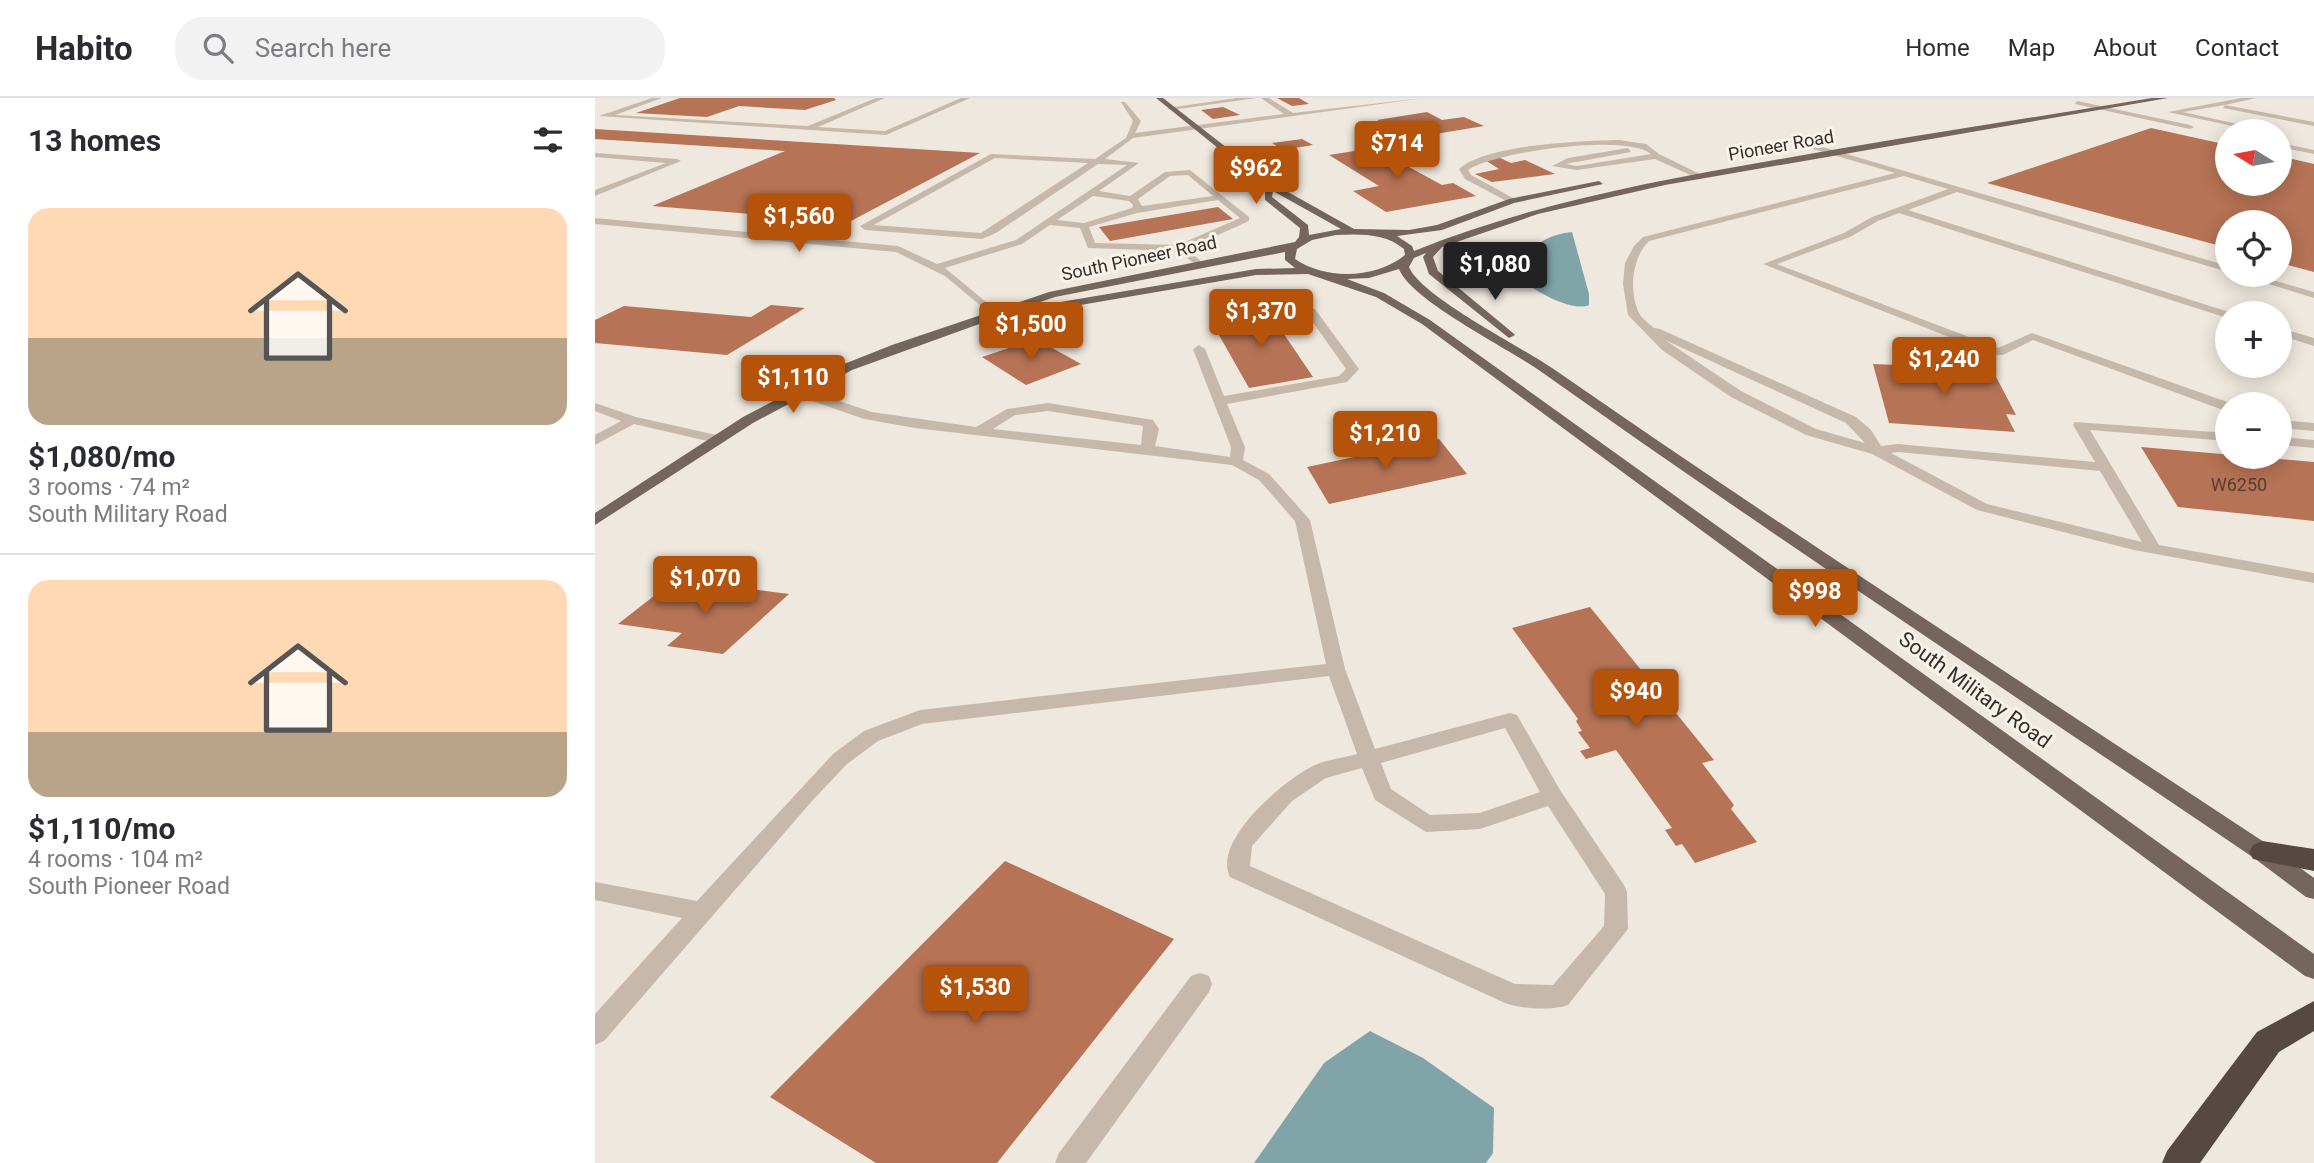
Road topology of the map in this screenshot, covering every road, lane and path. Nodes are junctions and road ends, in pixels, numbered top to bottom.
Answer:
1 (659, 98) edge
2 (882, 98) edge
3 (967, 98) edge
4 (1159, 98) edge
5 (1254, 98) edge
6 (1264, 98) edge
7 (1421, 98) edge
8 (2107, 98) edge
9 (2165, 98) edge
10 (2253, 98) edge
11 (1123, 103) dead end
12 (2077, 103) junction
13 (2214, 105) junction
14 (1171, 108) junction
15 (2102, 109) junction
16 (1293, 116) junction
17 (2215, 121) edge
18 (2314, 124) edge
19 (806, 128) junction
20 (1198, 129) junction
21 (2203, 130) dead end
22 (1130, 136) junction
23 (1809, 145) junction
24 (1646, 147) junction
25 (2293, 148) edge
26 (1789, 149) dead end
27 (1828, 152) junction
28 (2314, 152) edge
29 (595, 155) edge
30 (1656, 156) junction
31 (1099, 161) junction
32 (1702, 164) dead end
33 (1683, 168) junction
34 (1663, 171) dead end
35 (1902, 174) junction
36 (1700, 176) junction
37 (1607, 183) dead end
38 (1269, 186) junction
39 (1956, 189) junction
40 (1051, 192) junction
41 (595, 193) edge
42 (1092, 194) junction
43 (1221, 197) junction
44 (1132, 199) junction
45 (1512, 201) junction
46 (1136, 210) junction
47 (1899, 210) junction
48 (595, 221) edge
49 (1006, 223) junction
50 (1048, 224) junction
51 (1084, 226) junction
52 (1352, 232) junction
53 (1374, 233) junction
54 (1445, 240) junction
55 (1296, 245) junction
56 (1180, 248) junction
57 (1408, 258) junction
58 (1199, 264) junction
59 (2215, 266) edge
60 (937, 267) junction
61 (1315, 272) junction
62 (2286, 287) edge
63 (2314, 295) edge
64 (1102, 298) junction
65 (1390, 300) junction
66 (1311, 311) dead end
67 (2215, 311) edge
68 (994, 314) junction
69 (1643, 326) junction
70 (2292, 335) edge
71 (2314, 342) edge
72 (1199, 349) dead end
73 (1542, 366) junction
74 (799, 392) junction
75 (1220, 401) junction
76 (2215, 402) edge
77 (595, 407) edge
78 (632, 420) junction
79 (2292, 426) edge
80 (2314, 427) edge
81 (977, 432) junction
82 (2215, 436) edge
83 (716, 439) junction
84 (595, 441) edge
85 (2292, 442) edge
86 (2314, 444) edge
87 (1147, 450) junction
88 (1877, 450) junction
89 (1236, 462) junction
90 (2105, 467) junction
91 (595, 520) edge
92 (2154, 549) junction
93 (2314, 578) edge
94 (1336, 669) junction
95 (1369, 758) junction
96 (1553, 796) junction
97 (2262, 852) junction
98 (2314, 860) edge
99 (2314, 890) edge
100 (595, 891) edge
101 (702, 912) junction
102 (2314, 968) edge
103 (1200, 984) dead end
104 (2314, 1015) edge
105 (595, 1033) edge
106 (1069, 1163) edge
107 (2179, 1163) edge

1 - 19 street
2 - 19 street
3 - 19 street
4 - 14 main road
5 - 14 street
6 - 16 street
7 - 16 street
8 - 12 main road, Pioneer Road
9 - 15 main road, Pioneer Road
10 - 13 street
11 - 22 street
12 - 15 street
12 - 23 main road, Pioneer Road
13 - 17 street
13 - 18 street
14 - 20 main road
15 - 21 street
15 - 27 main road, Pioneer Road
16 - 20 street
20 - 22 street
20 - 38 main road
22 - 31 street
23 - 26 main road, Pioneer Road
23 - 27 street
24 - 30 street
24 - 30 street
24 - 45 street
25 - 28 street
27 - 35 street
27 - 36 main road, Pioneer Road
29 - 41 street
30 - 33 street
31 - 40 street
31 - 42 street
31 - 49 street
32 - 33 main road, Pioneer Road
33 - 34 main road, Pioneer Road
33 - 36 street
35 - 39 street
35 - 69 street
36 - 54 main road, Pioneer Road
37 - 45 main road
38 - 52 main road
38 - 55 main road
39 - 47 street
39 - 59 street
40 - 42 street
40 - 49 street
42 - 44 street
42 - 50 street
43 - 44 street
43 - 46 street
43 - 56 street
44 - 46 street
45 - 53 main road
46 - 51 street
47 - 67 street
47 - 76 street
48 - 60 street
49 - 50 street
50 - 51 street
50 - 60 street
51 - 56 street
52 - 53 main road, South Pioneer Road
52 - 55 main road, South Pioneer Road
53 - 57 main road
54 - 57 main road, Pioneer Road
54 - 73 main road
55 - 58 main road, South Pioneer Road
55 - 61 main road
56 - 58 street
57 - 61 main road, South Pioneer Road
57 - 73 main road, South Military Road
58 - 68 main road, South Pioneer Road
60 - 68 street
61 - 64 main road, South Pioneer Road
61 - 65 main road, South Military Road
62 - 63 street
64 - 65 main road
64 - 68 main road, South Pioneer Road
65 - 102 main road, South Military Road
66 - 75 street
68 - 74 main road, South Pioneer Road
69 - 88 street
69 - 88 street
70 - 71 street
72 - 75 street
73 - 97 main road, South Military Road
74 - 81 street
74 - 83 main road, South Pioneer Road
75 - 89 street
77 - 78 street
78 - 83 street
78 - 84 street
79 - 80 street
81 - 87 street
81 - 87 street
82 - 90 street
83 - 91 main road, South Pioneer Road
85 - 86 street
87 - 89 street
88 - 90 street
88 - 92 street
89 - 94 street
90 - 92 street
92 - 93 street
94 - 95 street
94 - 101 street
95 - 96 street
95 - 96 street
95 - 96 street
97 - 98 highway
97 - 99 main road, South Military Road
100 - 101 street
101 - 105 street
103 - 106 street
104 - 107 highway

